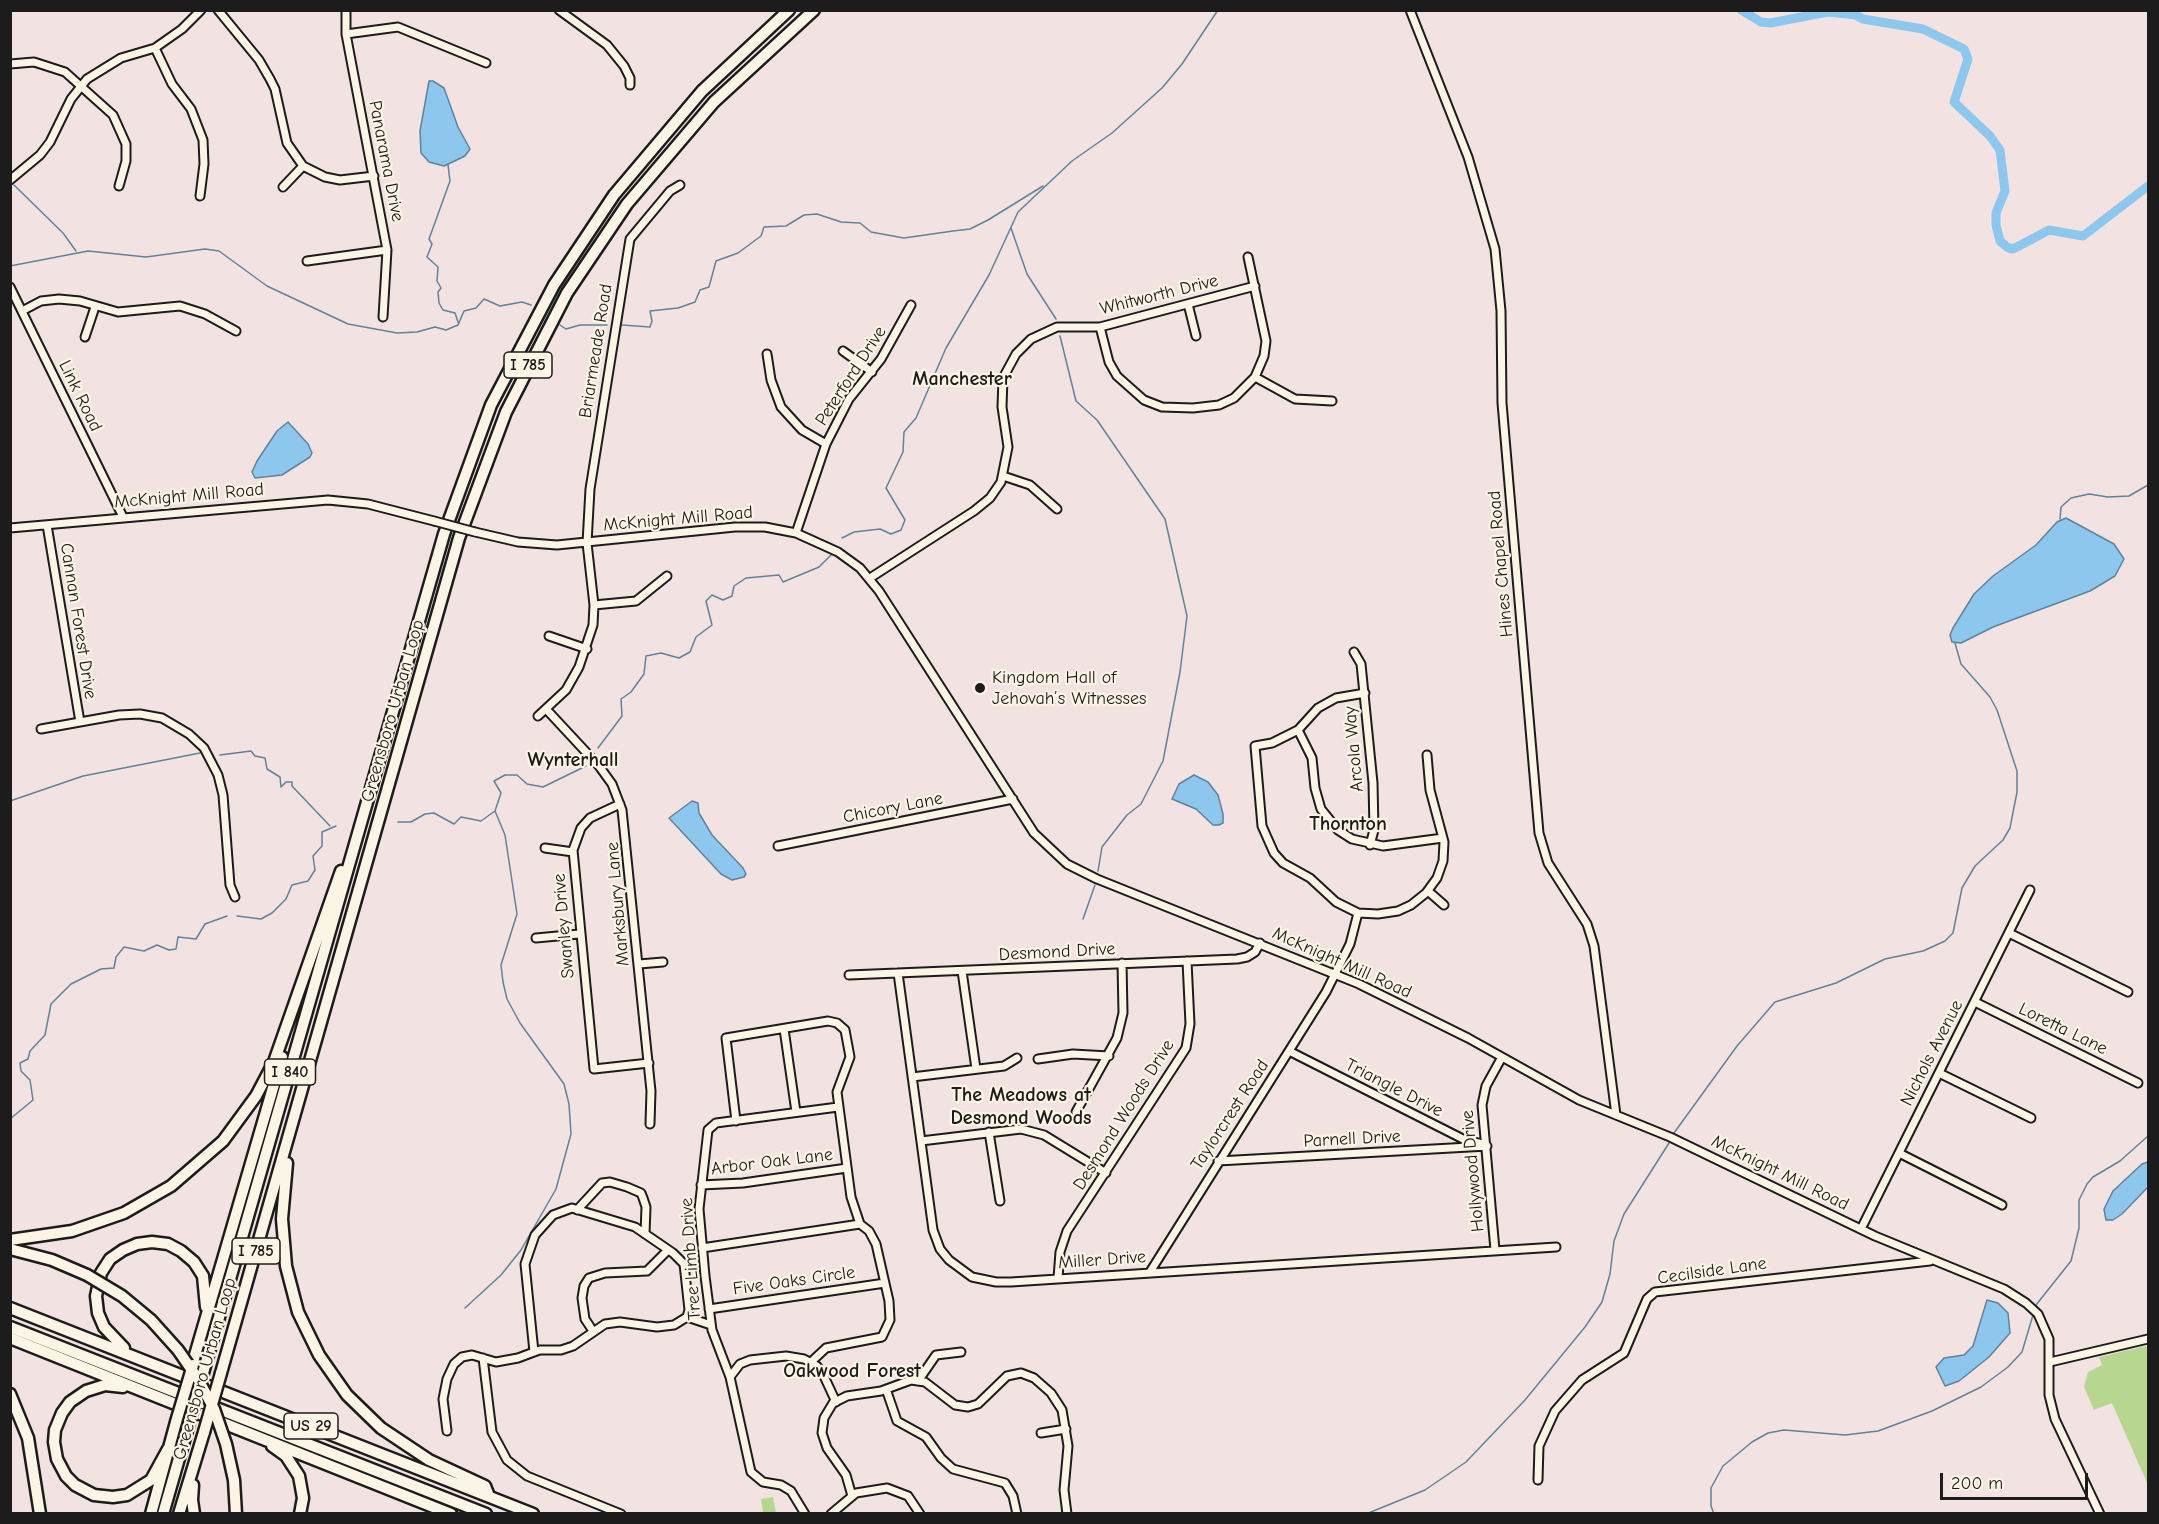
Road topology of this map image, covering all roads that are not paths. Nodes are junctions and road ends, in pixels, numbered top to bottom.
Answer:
1 (201, 10) edge
2 (218, 10) edge
3 (346, 10) edge
4 (559, 10) edge
5 (789, 10) edge
6 (814, 10) edge
7 (1410, 10) edge
8 (346, 34) junction
9 (155, 48) junction
10 (486, 63) dead end
11 (10, 64) edge
12 (82, 84) junction
13 (630, 85) dead end
14 (303, 166) junction
15 (374, 176) junction
16 (10, 180) edge
17 (680, 185) dead end
18 (119, 186) dead end
19 (283, 187) dead end
20 (200, 196) dead end
21 (387, 250) junction
22 (1248, 257) dead end
23 (307, 261) dead end
24 (1255, 286) junction
25 (10, 287) edge
26 (1188, 304) junction
27 (911, 305) dead end
28 (95, 307) junction
29 (22, 310) junction
30 (383, 317) dead end
31 (1100, 327) junction
32 (236, 331) dead end
33 (1196, 336) dead end
34 (84, 337) dead end
35 (843, 351) dead end
36 (768, 354) dead end
37 (872, 372) junction
38 (1255, 377) junction
39 (1332, 401) dead end
40 (826, 444) junction
41 (1003, 476) junction
42 (1057, 509) dead end
43 (123, 517) junction
44 (47, 525) junction
45 (10, 528) edge
46 (796, 532) junction
47 (587, 543) junction
48 (667, 576) dead end
49 (870, 578) junction
50 (594, 604) junction
51 (549, 636) dead end
52 (587, 649) junction
53 (1354, 652) dead end
54 (1365, 693) junction
55 (546, 710) junction
56 (538, 716) dead end
57 (80, 722) junction
58 (41, 729) dead end
59 (1298, 730) junction
60 (1427, 755) dead end
61 (374, 777) junction
62 (1013, 799) junction
63 (620, 804) junction
64 (1443, 838) junction
65 (1370, 845) junction
66 (778, 846) dead end
67 (545, 848) dead end
68 (573, 852) junction
69 (1428, 891) junction
70 (2030, 891) dead end
71 (235, 897) dead end
72 (1444, 905) dead end
73 (1358, 913) junction
74 (2009, 933) junction
75 (579, 934) junction
76 (536, 938) dead end
77 (1260, 943) junction
78 (1187, 961) junction
79 (663, 962) dead end
80 (1122, 963) junction
81 (639, 964) junction
82 (307, 970) junction
83 (962, 971) junction
84 (898, 973) junction
85 (1336, 974) junction
86 (849, 975) dead end
87 (2128, 992) dead end
88 (1975, 1002) junction
89 (784, 1029) junction
90 (1289, 1051) junction
91 (1109, 1056) junction
92 (1502, 1057) junction
93 (1017, 1058) dead end
94 (1038, 1059) dead end
95 (649, 1063) junction
96 (976, 1069) junction
97 (1939, 1073) junction
98 (912, 1077) junction
99 (2138, 1083) dead end
100 (838, 1107) junction
101 (796, 1112) junction
102 (1076, 1112) dead end
103 (1616, 1115) junction
104 (2031, 1118) dead end
105 (736, 1121) junction
106 (650, 1124) dead end
107 (291, 1128) junction
108 (989, 1132) junction
109 (921, 1141) junction
110 (1487, 1146) junction
111 (1899, 1153) junction
112 (1218, 1161) junction
113 (847, 1168) junction
114 (1106, 1173) junction
115 (701, 1185) junction
116 (1000, 1201) dead end
117 (2002, 1205) dead end
118 (577, 1210) junction
119 (860, 1224) junction
120 (1861, 1229) junction
121 (645, 1234) junction
122 (10, 1240) edge
123 (1556, 1247) dead end
124 (702, 1248) junction
125 (10, 1249) edge
126 (668, 1250) junction
127 (1495, 1250) junction
128 (1933, 1260) junction
129 (1150, 1272) junction
130 (1058, 1278) junction
131 (885, 1283) junction
132 (10, 1308) edge
133 (709, 1309) junction
134 (687, 1317) junction
135 (205, 1321) junction
136 (711, 1325) junction
137 (10, 1327) edge
138 (593, 1331) junction
139 (10, 1338) edge
140 (2148, 1339) edge
141 (534, 1352) junction
142 (961, 1352) dead end
143 (134, 1356) junction
144 (483, 1358) junction
145 (811, 1362) junction
146 (2050, 1362) junction
147 (730, 1377) junction
148 (918, 1381) junction
149 (886, 1389) junction
150 (138, 1390) junction
151 (10, 1394) edge
152 (836, 1402) junction
153 (1066, 1429) junction
154 (447, 1431) dead end
155 (1041, 1433) dead end
156 (256, 1436) junction
157 (168, 1449) junction
158 (196, 1461) junction
159 (1538, 1480) dead end
160 (489, 1496) junction
161 (852, 1496) junction
162 (40, 1514) edge
163 (151, 1514) edge
164 (163, 1514) edge
165 (179, 1514) edge
166 (194, 1514) edge
167 (236, 1514) edge
168 (300, 1514) edge
169 (452, 1514) edge
170 (486, 1514) edge
171 (533, 1514) edge
172 (621, 1514) edge
173 (805, 1514) edge
174 (831, 1514) edge
175 (920, 1514) edge
176 (1017, 1514) edge
177 (1067, 1514) edge
178 (2100, 1514) edge

1 - 9 street
2 - 14 street
3 - 8 street, Panarama Drive
4 - 13 street
5 - 61 highway, Greensboro Urban Loop / I 785
6 - 107 highway, Greensboro Urban Loop / I 785
7 - 103 street, Hines Chapel Road
8 - 10 street
8 - 15 street, Panarama Drive
9 - 12 street
9 - 20 street
11 - 12 street
12 - 16 street
12 - 18 street
14 - 15 street
14 - 19 street
15 - 21 street, Panarama Drive
17 - 47 street, Briarmeade Road
21 - 23 street
21 - 30 street, Panarama Drive
22 - 24 street
24 - 26 street, Whitworth Drive
24 - 38 street
25 - 29 street, Link Road
26 - 31 street, Whitworth Drive
26 - 33 street
27 - 37 street, Peterford Drive
28 - 29 street
28 - 32 street
28 - 34 street
29 - 43 street, Link Road
31 - 38 street
31 - 41 street, Whitworth Drive
35 - 37 street
36 - 40 street
37 - 40 street, Peterford Drive
38 - 39 street
40 - 46 street, Peterford Drive
41 - 42 street
41 - 49 street, Whitworth Drive
43 - 44 street, McKnight Mill Road
43 - 47 street, McKnight Mill Road, bridge
44 - 45 street, McKnight Mill Road
44 - 57 street, Cannan Forest Drive
46 - 47 street, McKnight Mill Road
46 - 49 street, McKnight Mill Road
47 - 50 street, Briarmeade Road
48 - 50 street
49 - 62 street, McKnight Mill Road
50 - 52 street, Briarmeade Road
51 - 52 street
52 - 55 street, Briarmeade Road
53 - 54 street, Arcola Way
54 - 59 street
54 - 65 street, Arcola Way
55 - 56 street, Briarmeade Road
55 - 63 street, Marksbury Lane
57 - 58 street
57 - 71 street
59 - 65 street
59 - 73 street
60 - 64 street
61 - 82 highway
61 - 164 highway, Greensboro Urban Loop / I 840, bridge
62 - 66 street, Chicory Lane
62 - 77 street, McKnight Mill Road
63 - 68 street, Swanley Drive
63 - 81 street, Marksbury Lane
64 - 65 street
64 - 69 street
67 - 68 street
68 - 75 street, Swanley Drive
69 - 72 street
69 - 73 street
70 - 74 street, Nichols Avenue
73 - 85 street, Taylorcrest Road
74 - 87 street
74 - 88 street, Nichols Avenue
75 - 76 street
75 - 95 street, Swanley Drive
77 - 78 street, Desmond Drive
77 - 85 street, McKnight Mill Road
78 - 80 street, Desmond Drive
78 - 114 street, Desmond Woods Drive
79 - 81 street
80 - 83 street, Desmond Drive
80 - 91 street
81 - 95 street, Marksbury Lane
82 - 122 highway
82 - 135 highway
83 - 84 street, Desmond Drive
83 - 96 street
84 - 86 street, Desmond Drive
84 - 98 street, Miller Drive
85 - 90 street, Taylorcrest Road
85 - 92 street, McKnight Mill Road
88 - 97 street, Nichols Avenue
88 - 99 street, Loretta Lane
89 - 100 street
89 - 101 street
89 - 105 street
90 - 110 street, Triangle Drive
90 - 112 street, Taylorcrest Road
91 - 94 street
91 - 102 street
92 - 103 street, McKnight Mill Road
92 - 110 street, Hollywood Drive
93 - 96 street
95 - 106 street, Marksbury Lane
96 - 98 street
97 - 104 street
97 - 111 street, Nichols Avenue
98 - 109 street, Miller Drive
100 - 101 street
100 - 113 street
101 - 105 street
103 - 120 street, McKnight Mill Road
105 - 115 street, Tree Limb Drive
107 - 158 highway, Greensboro Urban Loop / I 785, bridge
107 - 160 highway
108 - 109 street
108 - 114 street
108 - 116 street
109 - 130 street, Miller Drive
110 - 112 street, Parnell Drive
110 - 127 street, Hollywood Drive
111 - 117 street
111 - 120 street, Nichols Avenue
112 - 129 street, Taylorcrest Road
113 - 115 street, Arbor Oak Lane
113 - 119 street
114 - 130 street, Desmond Woods Drive
115 - 124 street, Tree Limb Drive
118 - 121 street
118 - 121 street
118 - 141 street
119 - 124 street
119 - 131 street
120 - 128 street, McKnight Mill Road
121 - 126 street
123 - 127 street, Miller Drive
124 - 133 street, Tree Limb Drive
125 - 167 highway, bridge
126 - 134 street
126 - 138 street
127 - 129 street, Miller Drive
128 - 146 street, McKnight Mill Road
128 - 159 street, Cecilside Lane
129 - 130 street, Miller Drive
131 - 133 street, Five Oaks Circle
131 - 145 street
132 - 143 highway, US 29
133 - 136 street, Tree Limb Drive
134 - 136 street
134 - 138 street
135 - 143 highway
135 - 157 highway, bridge
136 - 147 street, Tree Limb Drive
137 - 170 highway, US 29
138 - 141 street
139 - 150 highway
140 - 146 street
141 - 144 street
142 - 148 street
143 - 160 highway, US 29
144 - 154 street
144 - 172 street
145 - 147 street
145 - 152 street
146 - 178 street, McKnight Mill Road
147 - 173 street, Tree Limb Drive
148 - 149 street
148 - 153 street
149 - 152 street
149 - 176 street
150 - 156 highway
150 - 157 highway
151 - 162 highway
152 - 161 street
153 - 155 street
153 - 177 street
156 - 168 highway
156 - 169 highway
157 - 163 highway
158 - 165 highway, Greensboro Urban Loop
158 - 166 highway
160 - 171 highway, US 29
161 - 174 street
161 - 175 street

